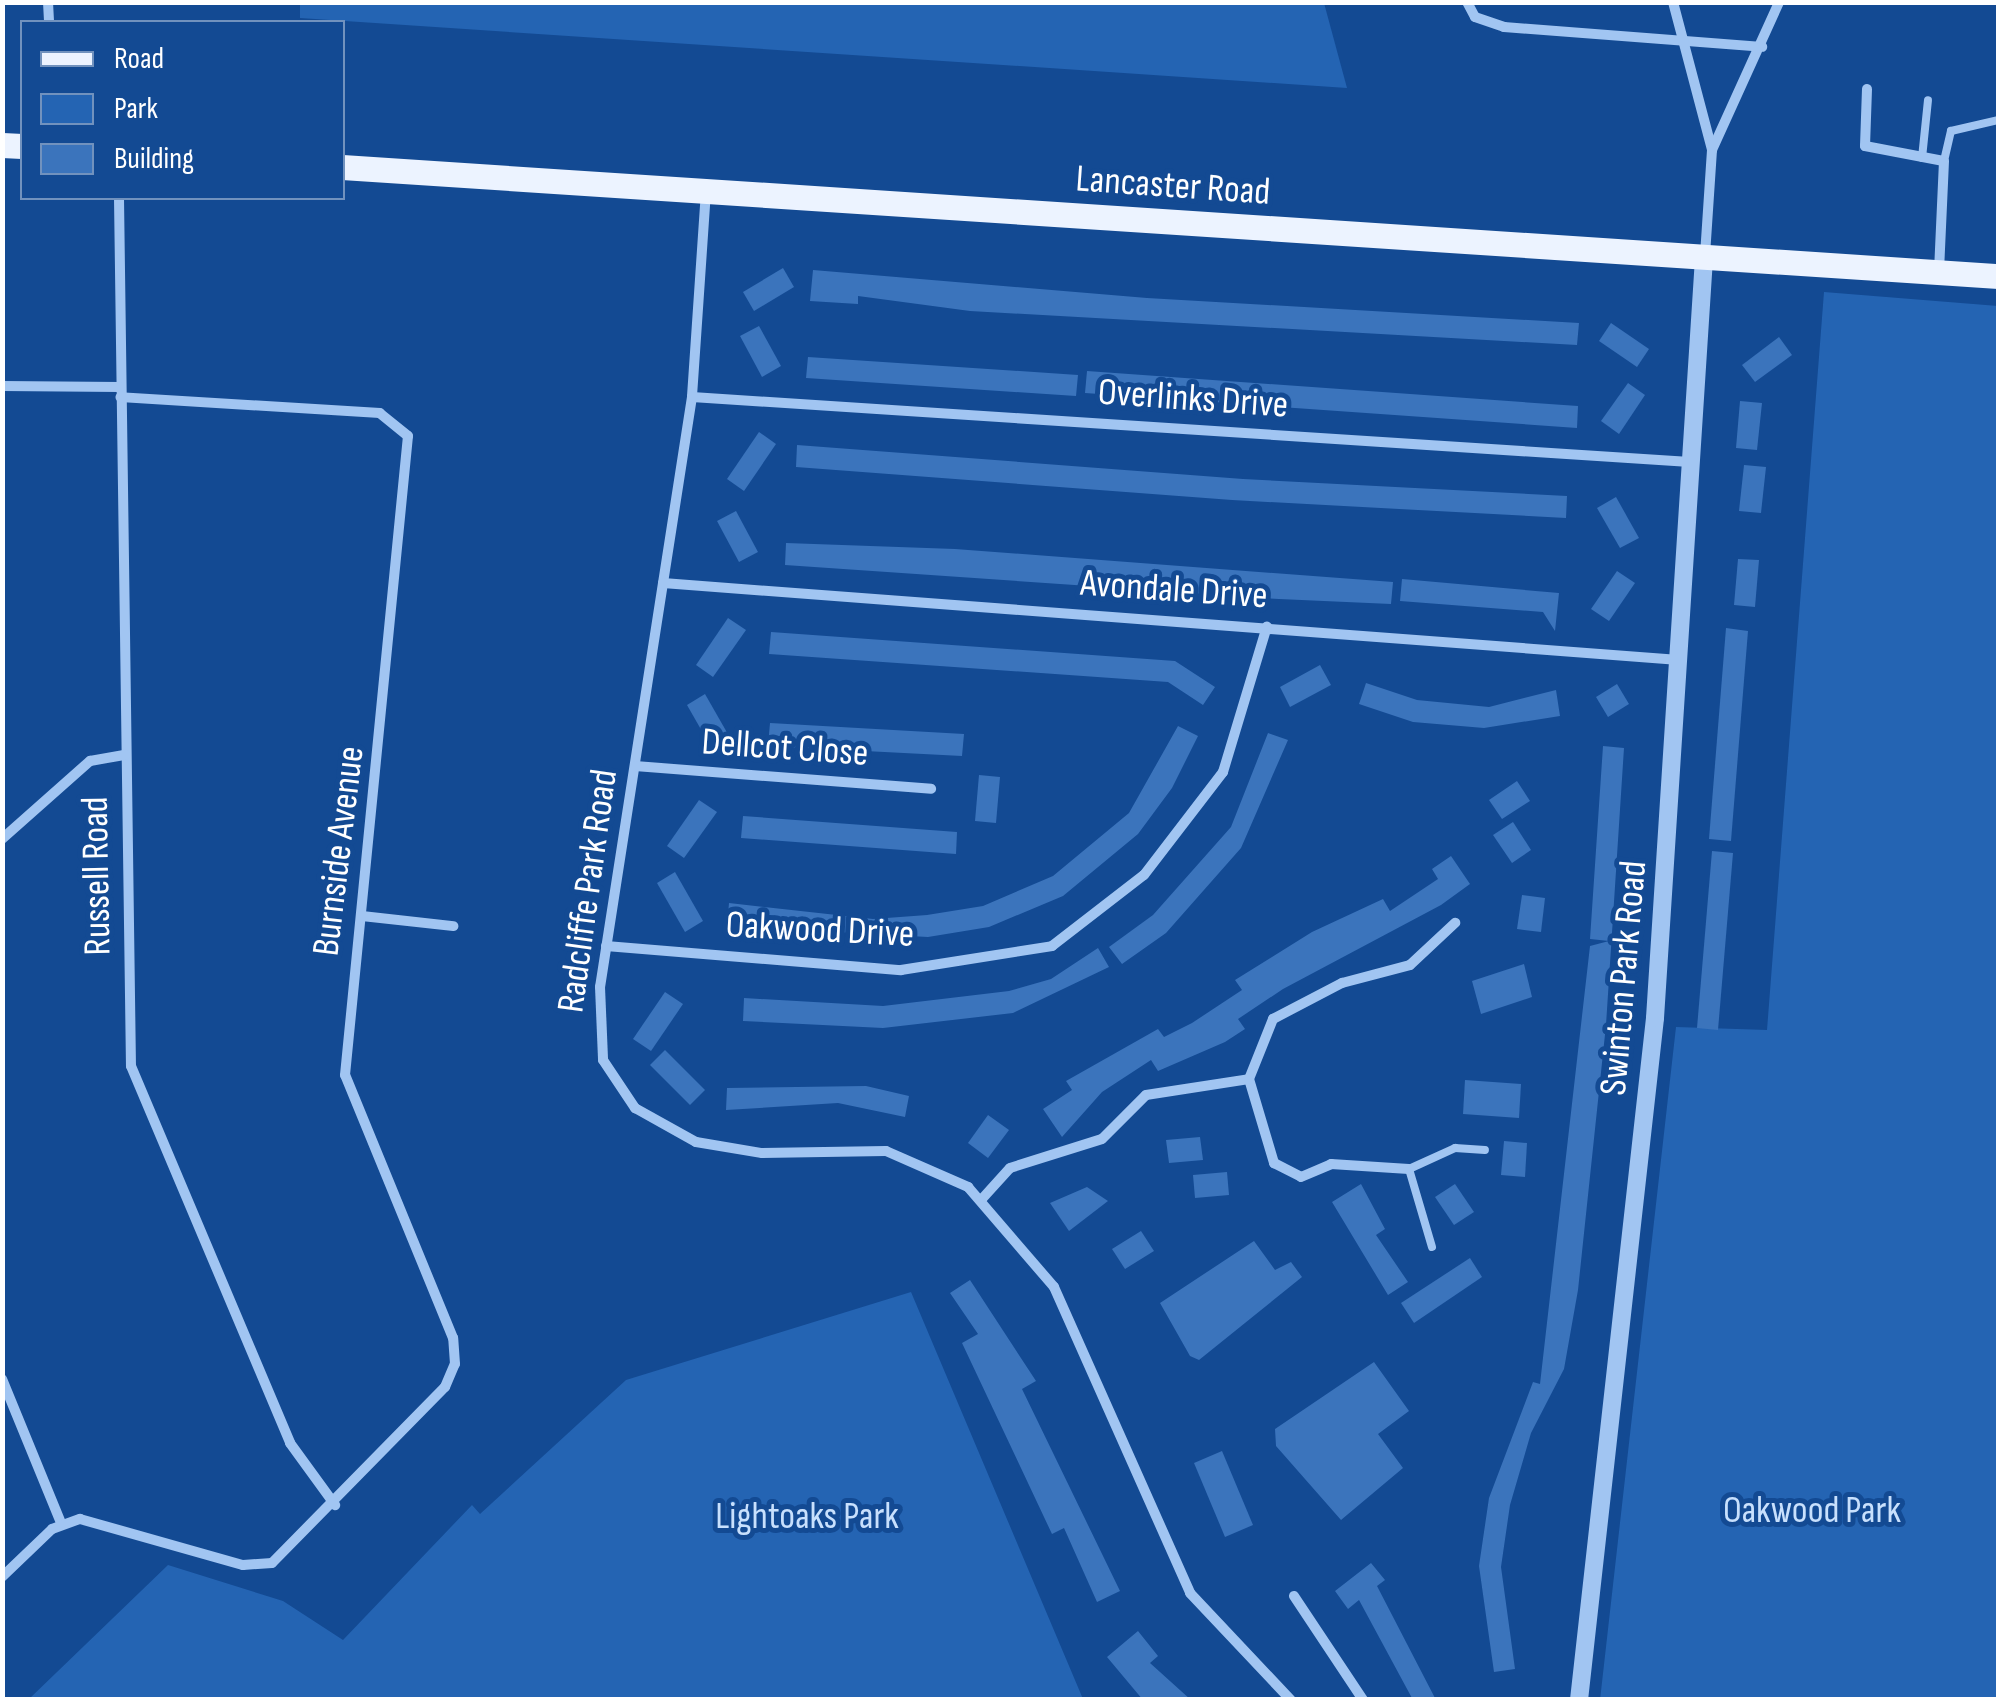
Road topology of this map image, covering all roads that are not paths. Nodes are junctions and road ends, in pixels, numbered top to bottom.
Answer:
1 (1467, 2) edge
2 (1673, 2) edge
3 (1779, 2) edge
4 (1683, 40) junction
5 (1762, 47) junction
6 (1867, 89) dead end
7 (1928, 100) dead end
8 (1998, 120) edge
9 (1712, 150) junction
10 (1922, 158) junction
11 (1944, 161) junction
12 (345, 167) edge
13 (706, 190) junction
14 (119, 200) edge
15 (1704, 259) junction
16 (1939, 274) junction
17 (1998, 276) edge
18 (2, 386) edge
19 (120, 392) junction
20 (692, 397) junction
21 (1690, 462) junction
22 (663, 584) junction
23 (1267, 626) junction
24 (1680, 660) junction
25 (125, 755) junction
26 (635, 766) junction
27 (931, 789) dead end
28 (2, 839) edge
29 (362, 916) junction
30 (1455, 923) dead end
31 (453, 926) dead end
32 (606, 946) junction
33 (1249, 1079) junction
34 (1485, 1150) dead end
35 (1409, 1168) junction
36 (982, 1200) junction
37 (1432, 1248) dead end
38 (2, 1379) edge
39 (335, 1505) junction
40 (60, 1524) junction
41 (2, 1577) edge
42 (1294, 1596) dead end
43 (1291, 1700) edge
44 (1363, 1700) edge
45 (1578, 1700) edge

1 - 4 street
2 - 4 street
3 - 5 street
4 - 5 street
4 - 9 street
5 - 9 street
6 - 10 street
7 - 10 lane
8 - 11 lane
9 - 15 street
10 - 11 street
11 - 16 street
12 - 13 main road, Lancaster Road
13 - 15 main road, Lancaster Road
13 - 20 street, Radcliffe Park Road
14 - 19 street, Russell Road
15 - 16 main road, Lancaster Road
15 - 21 street, Swinton Park Road
16 - 17 main road, Lancaster Road
18 - 19 street
19 - 25 street, Russell Road
19 - 29 street, Burnside Avenue
20 - 21 street, Overlinks Drive
20 - 22 street, Radcliffe Park Road
21 - 24 street, Swinton Park Road
22 - 23 street, Avondale Drive
22 - 26 street, Radcliffe Park Road
23 - 24 street, Avondale Drive
23 - 32 street, Oakwood Drive
24 - 45 street, Swinton Park Road
25 - 28 street
25 - 39 street, Russell Road
26 - 27 street, Dellcot Close
26 - 32 street, Radcliffe Park Road
29 - 31 street
29 - 39 street, Burnside Avenue
30 - 33 street
32 - 36 street, Radcliffe Park Road
33 - 35 street
33 - 36 street
34 - 35 lane
35 - 37 lane
36 - 43 street, Radcliffe Park Road
38 - 40 street
39 - 40 street
40 - 41 street
42 - 44 street

